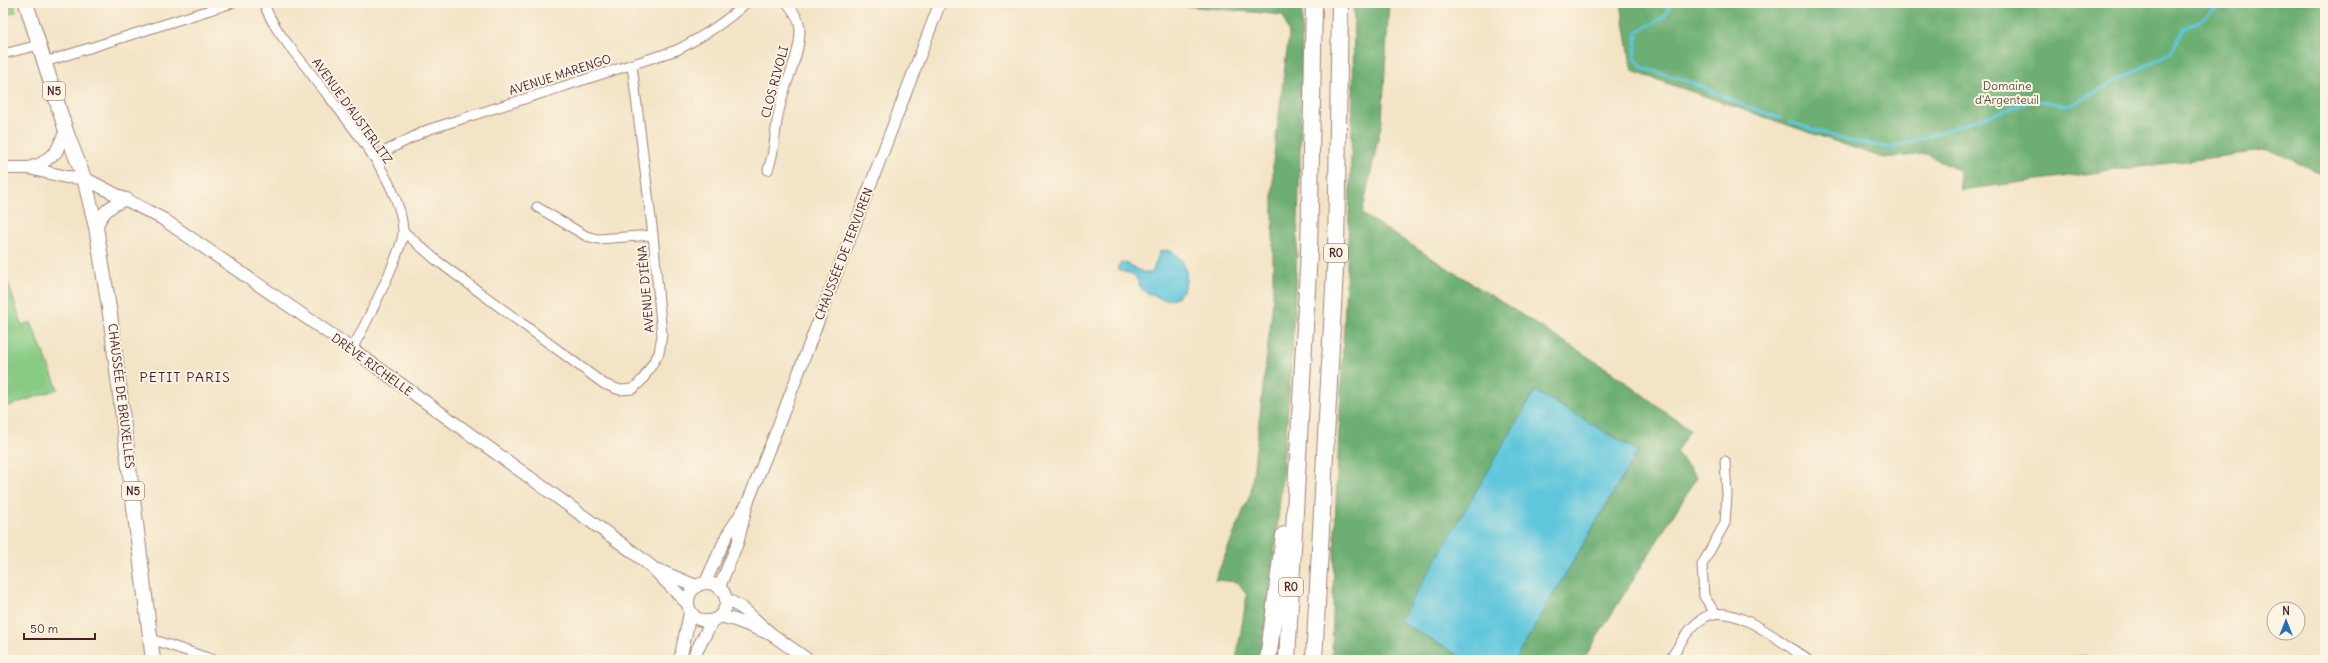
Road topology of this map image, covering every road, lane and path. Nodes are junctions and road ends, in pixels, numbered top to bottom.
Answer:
1 (26, 3) edge
2 (232, 3) edge
3 (264, 3) edge
4 (746, 3) edge
5 (787, 3) edge
6 (940, 3) edge
7 (1314, 3) edge
8 (1340, 3) edge
9 (39, 45) junction
10 (3, 54) edge
11 (45, 62) junction
12 (632, 65) junction
13 (66, 131) junction
14 (374, 157) junction
15 (3, 168) edge
16 (29, 168) junction
17 (768, 170) dead end
18 (84, 178) junction
19 (127, 199) junction
20 (537, 207) dead end
21 (96, 227) junction
22 (404, 232) junction
23 (653, 235) junction
24 (352, 349) junction
25 (1725, 461) dead end
26 (747, 504) junction
27 (1295, 514) junction
28 (652, 567) junction
29 (701, 584) junction
30 (719, 588) junction
31 (726, 599) junction
32 (689, 608) junction
33 (1714, 614) junction
34 (716, 619) junction
35 (1316, 619) junction
36 (771, 634) junction
37 (151, 639) junction
38 (153, 660) edge
39 (214, 660) edge
40 (680, 660) edge
41 (692, 660) edge
42 (808, 660) edge
43 (1268, 660) edge
44 (1287, 660) edge
45 (1314, 660) edge
46 (1324, 660) edge
47 (1670, 660) edge
48 (1808, 660) edge

1 - 9 main road, CHAUSSÉE DE BRUXELLES / N5
2 - 11 street
3 - 14 street, AVENUE D'AUSTERLITZ
4 - 12 street, AVENUE MARENGO
5 - 17 street, CLOS RIVOLI
6 - 26 street, CHAUSSÉE DE TERVUREN
7 - 27 highway, R0
8 - 35 highway, R0
9 - 10 street
9 - 11 main road, CHAUSSÉE DE BRUXELLES / N5
11 - 13 main road, CHAUSSÉE DE BRUXELLES / N5
12 - 14 street, AVENUE MARENGO
12 - 23 street, AVENUE D'IÉNA
13 - 16 main road
13 - 18 main road, CHAUSSÉE DE BRUXELLES / N5
14 - 22 street, AVENUE D'AUSTERLITZ
15 - 16 main road
16 - 18 main road
18 - 19 main road, DRÈVE RICHELLE
18 - 21 main road, CHAUSSÉE DE BRUXELLES / N5
19 - 21 main road
19 - 24 main road, DRÈVE RICHELLE
20 - 23 street
21 - 37 main road, CHAUSSÉE DE BRUXELLES / N5
22 - 23 street, AVENUE D'IÉNA
22 - 24 street, AVENUE D'AUSTERLITZ
24 - 28 main road, DRÈVE RICHELLE
25 - 33 street
26 - 29 street, CHAUSSÉE DE TERVUREN
26 - 30 street, CHAUSSÉE DE TERVUREN
27 - 43 highway
27 - 44 highway, R0
28 - 29 main road, DRÈVE RICHELLE
28 - 32 main road, DRÈVE RICHELLE
29 - 30 main road
29 - 32 main road
30 - 31 main road
31 - 34 main road
31 - 36 main road
32 - 34 main road
32 - 40 main road
33 - 47 street
33 - 48 street
34 - 36 main road
34 - 41 main road
35 - 45 highway, R0
35 - 46 highway
36 - 42 main road
37 - 38 main road, CHAUSSÉE DE BRUXELLES / N5
37 - 39 street

